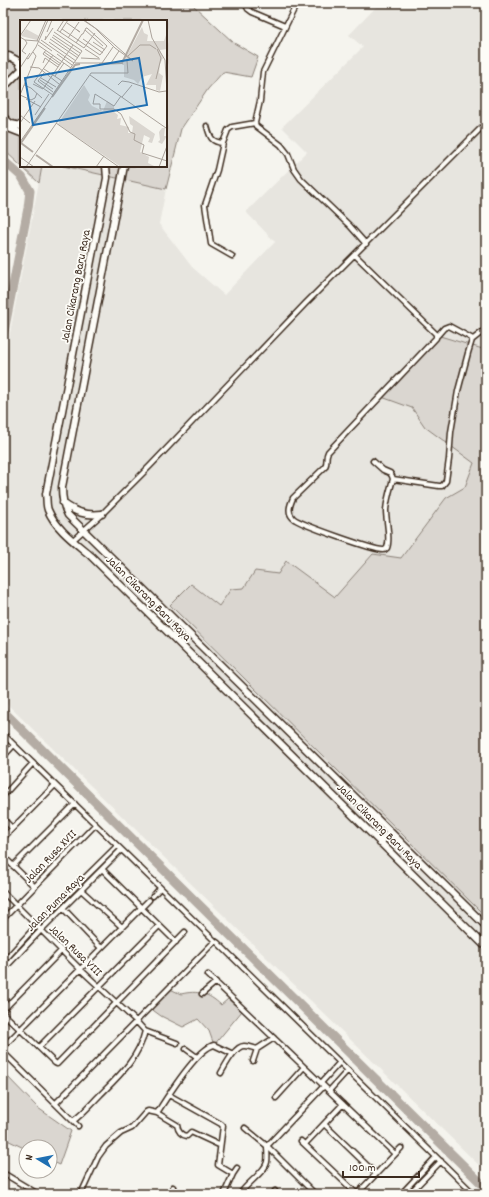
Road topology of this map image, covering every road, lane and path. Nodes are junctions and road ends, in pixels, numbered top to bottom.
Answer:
1 (245, 3) edge
2 (297, 3) edge
3 (285, 26) junction
4 (3, 62) edge
5 (20, 64) edge
6 (20, 71) edge
7 (3, 88) edge
8 (3, 117) edge
9 (255, 123) junction
10 (486, 123) edge
11 (3, 126) edge
12 (20, 126) edge
13 (207, 126) dead end
14 (20, 133) edge
15 (223, 143) junction
16 (106, 167) edge
17 (124, 167) edge
18 (366, 244) junction
19 (355, 254) junction
20 (232, 256) dead end
21 (486, 330) edge
22 (437, 336) junction
23 (473, 339) junction
24 (373, 461) dead end
25 (393, 479) junction
26 (62, 503) junction
27 (102, 514) junction
28 (83, 530) junction
29 (73, 540) junction
30 (3, 734) edge
31 (14, 745) junction
32 (3, 756) edge
33 (33, 763) junction
34 (55, 785) junction
35 (3, 796) edge
36 (75, 804) junction
37 (3, 819) edge
38 (95, 824) junction
39 (12, 828) junction
40 (390, 832) junction
41 (3, 838) edge
42 (380, 843) junction
43 (117, 846) junction
44 (121, 850) junction
45 (3, 856) edge
46 (14, 866) junction
47 (102, 869) junction
48 (34, 887) junction
49 (160, 888) junction
50 (81, 890) junction
51 (3, 892) edge
52 (153, 896) dead end
53 (149, 900) dead end
54 (17, 905) junction
55 (63, 908) junction
56 (141, 908) junction
57 (3, 919) edge
58 (37, 925) junction
59 (160, 926) junction
60 (486, 926) edge
61 (122, 927) junction
62 (41, 930) junction
63 (185, 932) dead end
64 (214, 941) junction
65 (176, 942) junction
66 (486, 947) edge
67 (101, 948) junction
68 (62, 950) junction
69 (3, 962) edge
70 (80, 969) junction
71 (3, 970) edge
72 (208, 975) dead end
73 (216, 982) junction
74 (99, 987) junction
75 (202, 994) dead end
76 (117, 1003) junction
77 (3, 1011) edge
78 (136, 1021) junction
79 (20, 1030) junction
80 (145, 1031) junction
81 (274, 1038) junction
82 (177, 1043) dead end
83 (3, 1047) edge
84 (39, 1048) junction
85 (186, 1049) dead end
86 (258, 1049) junction
87 (3, 1052) edge
88 (233, 1054) junction
89 (197, 1057) junction
90 (253, 1061) dead end
91 (340, 1062) junction
92 (304, 1067) junction
93 (348, 1070) junction
94 (221, 1073) dead end
95 (322, 1084) junction
96 (329, 1091) junction
97 (169, 1095) junction
98 (276, 1098) dead end
99 (56, 1103) junction
100 (343, 1104) junction
101 (157, 1113) junction
102 (73, 1121) junction
103 (324, 1124) junction
104 (78, 1126) dead end
105 (245, 1128) dead end
106 (219, 1145) junction
107 (266, 1146) junction
108 (401, 1148) dead end
109 (395, 1154) junction
110 (436, 1157) junction
111 (441, 1161) junction
112 (237, 1168) dead end
113 (3, 1173) edge
114 (233, 1174) junction
115 (376, 1174) junction
116 (173, 1187) dead end
117 (38, 1194) edge
118 (81, 1194) edge
119 (169, 1194) edge
120 (224, 1194) edge
121 (240, 1194) edge
122 (315, 1194) edge
123 (400, 1194) edge
124 (409, 1194) edge
125 (474, 1194) edge

1 - 3 street
2 - 3 street
3 - 9 street
4 - 5 main road
6 - 7 main road
8 - 12 main road
9 - 15 street
9 - 18 street
10 - 18 street
11 - 14 main road
13 - 15 street
15 - 20 street
16 - 29 main road, Jalan Cikarang Baru Raya
17 - 26 main road
18 - 19 street
19 - 22 street
19 - 27 street
21 - 23 street
22 - 23 street
22 - 25 street
23 - 25 street
24 - 25 street
26 - 27 main road
26 - 28 main road, Jalan Cikarang Baru Raya
27 - 28 street
28 - 29 street
28 - 40 main road, Jalan Cikarang Baru Raya
29 - 42 main road, Jalan Cikarang Baru Raya
30 - 31 street
31 - 32 street
31 - 33 street
33 - 34 street
33 - 35 street
34 - 36 street
34 - 39 street
36 - 38 street
36 - 46 street
37 - 39 street
38 - 43 street
38 - 48 street, Jalan Rusa XVII
39 - 41 street
40 - 42 main road
40 - 60 main road, Jalan Cikarang Baru Raya
42 - 66 main road, Jalan Cikarang Baru Raya
43 - 44 street
43 - 58 street, Jalan Puma Raya
44 - 47 street, Jalan Puma Raya
44 - 49 street
45 - 46 street
46 - 48 street
47 - 50 street, Jalan Puma Raya
47 - 56 street
48 - 54 street, Jalan Rusa XVII
49 - 52 street
49 - 64 street
50 - 55 street, Jalan Puma Raya
50 - 61 street
51 - 54 street, Jalan Rusa VIII
53 - 56 street
54 - 57 street, Jalan Rusa XVII
54 - 58 street, Jalan Rusa VIII
55 - 62 street, Jalan Puma Raya
55 - 67 street
56 - 59 street
56 - 61 street
58 - 62 street, Jalan Rusa VIII
58 - 69 street, Jalan Puma Raya
59 - 65 street
59 - 74 street
61 - 67 street
62 - 68 street, Jalan Rusa VIII
62 - 71 street, Jalan Puma Raya
63 - 65 street
64 - 78 street
64 - 91 street
65 - 76 street
67 - 70 street
68 - 70 street, Jalan Rusa VIII
68 - 77 street
70 - 74 street, Jalan Rusa VIII
70 - 79 street
72 - 73 street
73 - 75 street
73 - 81 street
74 - 76 street, Jalan Rusa VIII
74 - 84 street
76 - 78 street, Jalan Rusa VIII
76 - 84 street
77 - 79 street
78 - 80 street, Jalan Rusa VIII
78 - 99 street
79 - 83 street
79 - 84 street
80 - 82 street
80 - 102 street
81 - 86 street
81 - 92 street
85 - 89 street
86 - 88 street
86 - 90 street
87 - 99 street
88 - 89 street
88 - 94 street
89 - 97 street
91 - 93 street
91 - 95 street
92 - 95 street
92 - 98 street
93 - 96 street
93 - 110 street
95 - 96 street
95 - 107 street
96 - 100 street
97 - 101 street
97 - 106 street
99 - 102 street
100 - 103 street
100 - 109 street
101 - 106 street
101 - 118 street
102 - 104 street
103 - 115 street
103 - 115 street
105 - 107 street
106 - 114 street
107 - 121 street
107 - 122 street
108 - 109 street
109 - 115 street
110 - 111 street
110 - 123 street
111 - 124 street
111 - 125 street
112 - 114 street
113 - 117 street
114 - 120 street
116 - 119 street

